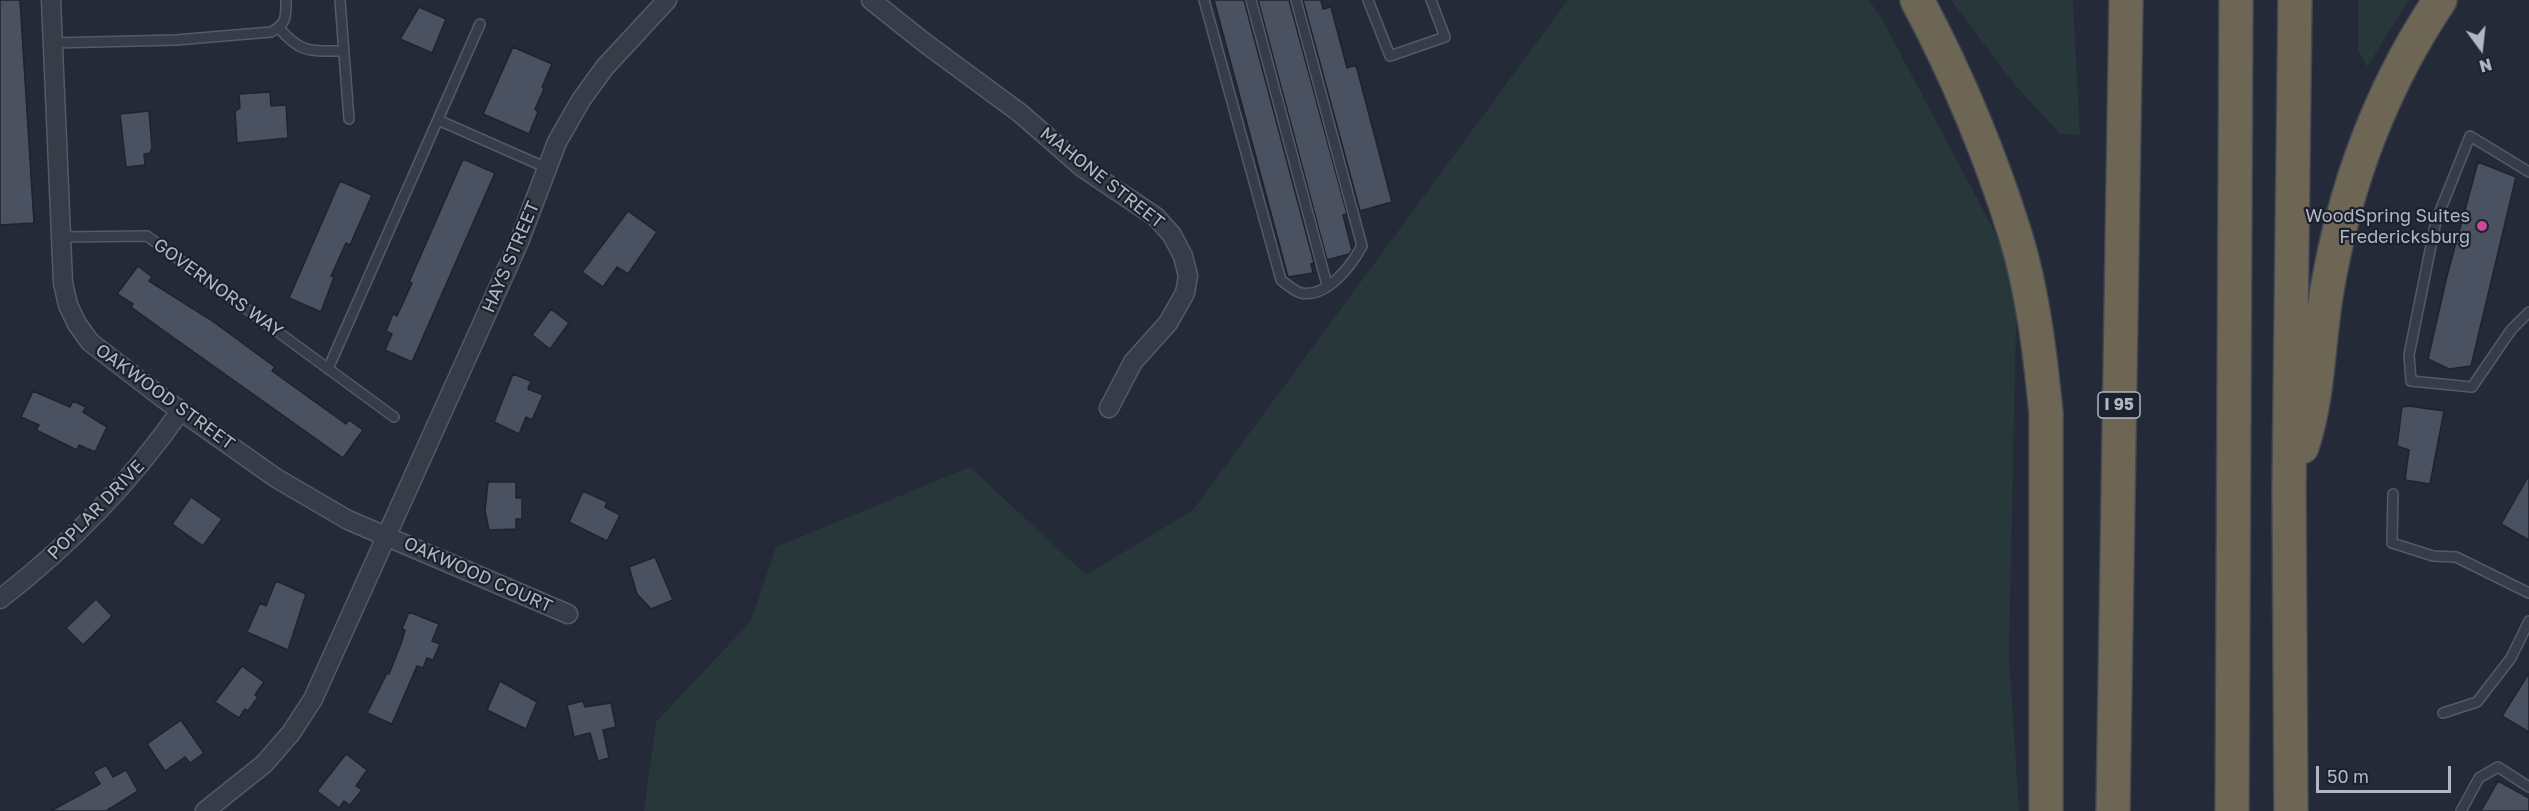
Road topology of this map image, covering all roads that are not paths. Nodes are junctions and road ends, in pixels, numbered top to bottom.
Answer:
1 (51, 0) edge
2 (286, 0) edge
3 (340, 0) edge
4 (667, 0) edge
5 (871, 0) edge
6 (1204, 0) edge
7 (1251, 0) edge
8 (1296, 0) edge
9 (1368, 0) edge
10 (1431, 0) edge
11 (1917, 0) edge
12 (2126, 0) edge
13 (2236, 0) edge
14 (2295, 0) edge
15 (2440, 0) edge
16 (480, 24) dead end
17 (279, 28) junction
18 (53, 43) junction
19 (344, 51) junction
20 (349, 119) dead end
21 (438, 120) junction
22 (547, 168) junction
23 (2529, 172) edge
24 (62, 237) junction
25 (1327, 285) junction
26 (2529, 312) edge
27 (328, 369) junction
28 (1109, 408) dead end
29 (181, 410) junction
30 (394, 417) dead end
31 (2289, 488) junction
32 (2393, 494) dead end
33 (387, 536) junction
34 (2529, 593) edge
35 (0, 599) edge
36 (568, 614) dead end
37 (2529, 621) edge
38 (2443, 713) dead end
39 (2529, 787) edge
40 (205, 811) edge
41 (2046, 811) edge
42 (2113, 811) edge
43 (2232, 811) edge
44 (2290, 811) edge
45 (2461, 811) edge

1 - 18 street, OAKWOOD STREET
2 - 17 lane
3 - 19 lane
4 - 22 street, HAYS STREET
5 - 28 street, MAHONE STREET
6 - 25 lane
7 - 25 lane
8 - 25 lane
9 - 10 lane
11 - 41 highway
12 - 42 highway, I 95
13 - 43 highway
14 - 31 highway
15 - 31 highway
16 - 21 lane
17 - 18 lane
17 - 19 lane
18 - 24 street, OAKWOOD STREET
19 - 20 lane
21 - 22 lane
21 - 27 lane
22 - 33 street, HAYS STREET
23 - 26 lane
24 - 27 lane, GOVERNORS WAY
24 - 29 street, OAKWOOD STREET
27 - 30 lane, GOVERNORS WAY
29 - 33 street, OAKWOOD STREET
29 - 35 street, POPLAR DRIVE
31 - 44 highway
32 - 34 lane
33 - 36 street, OAKWOOD COURT
33 - 40 street, HAYS STREET
37 - 38 lane
39 - 45 lane

